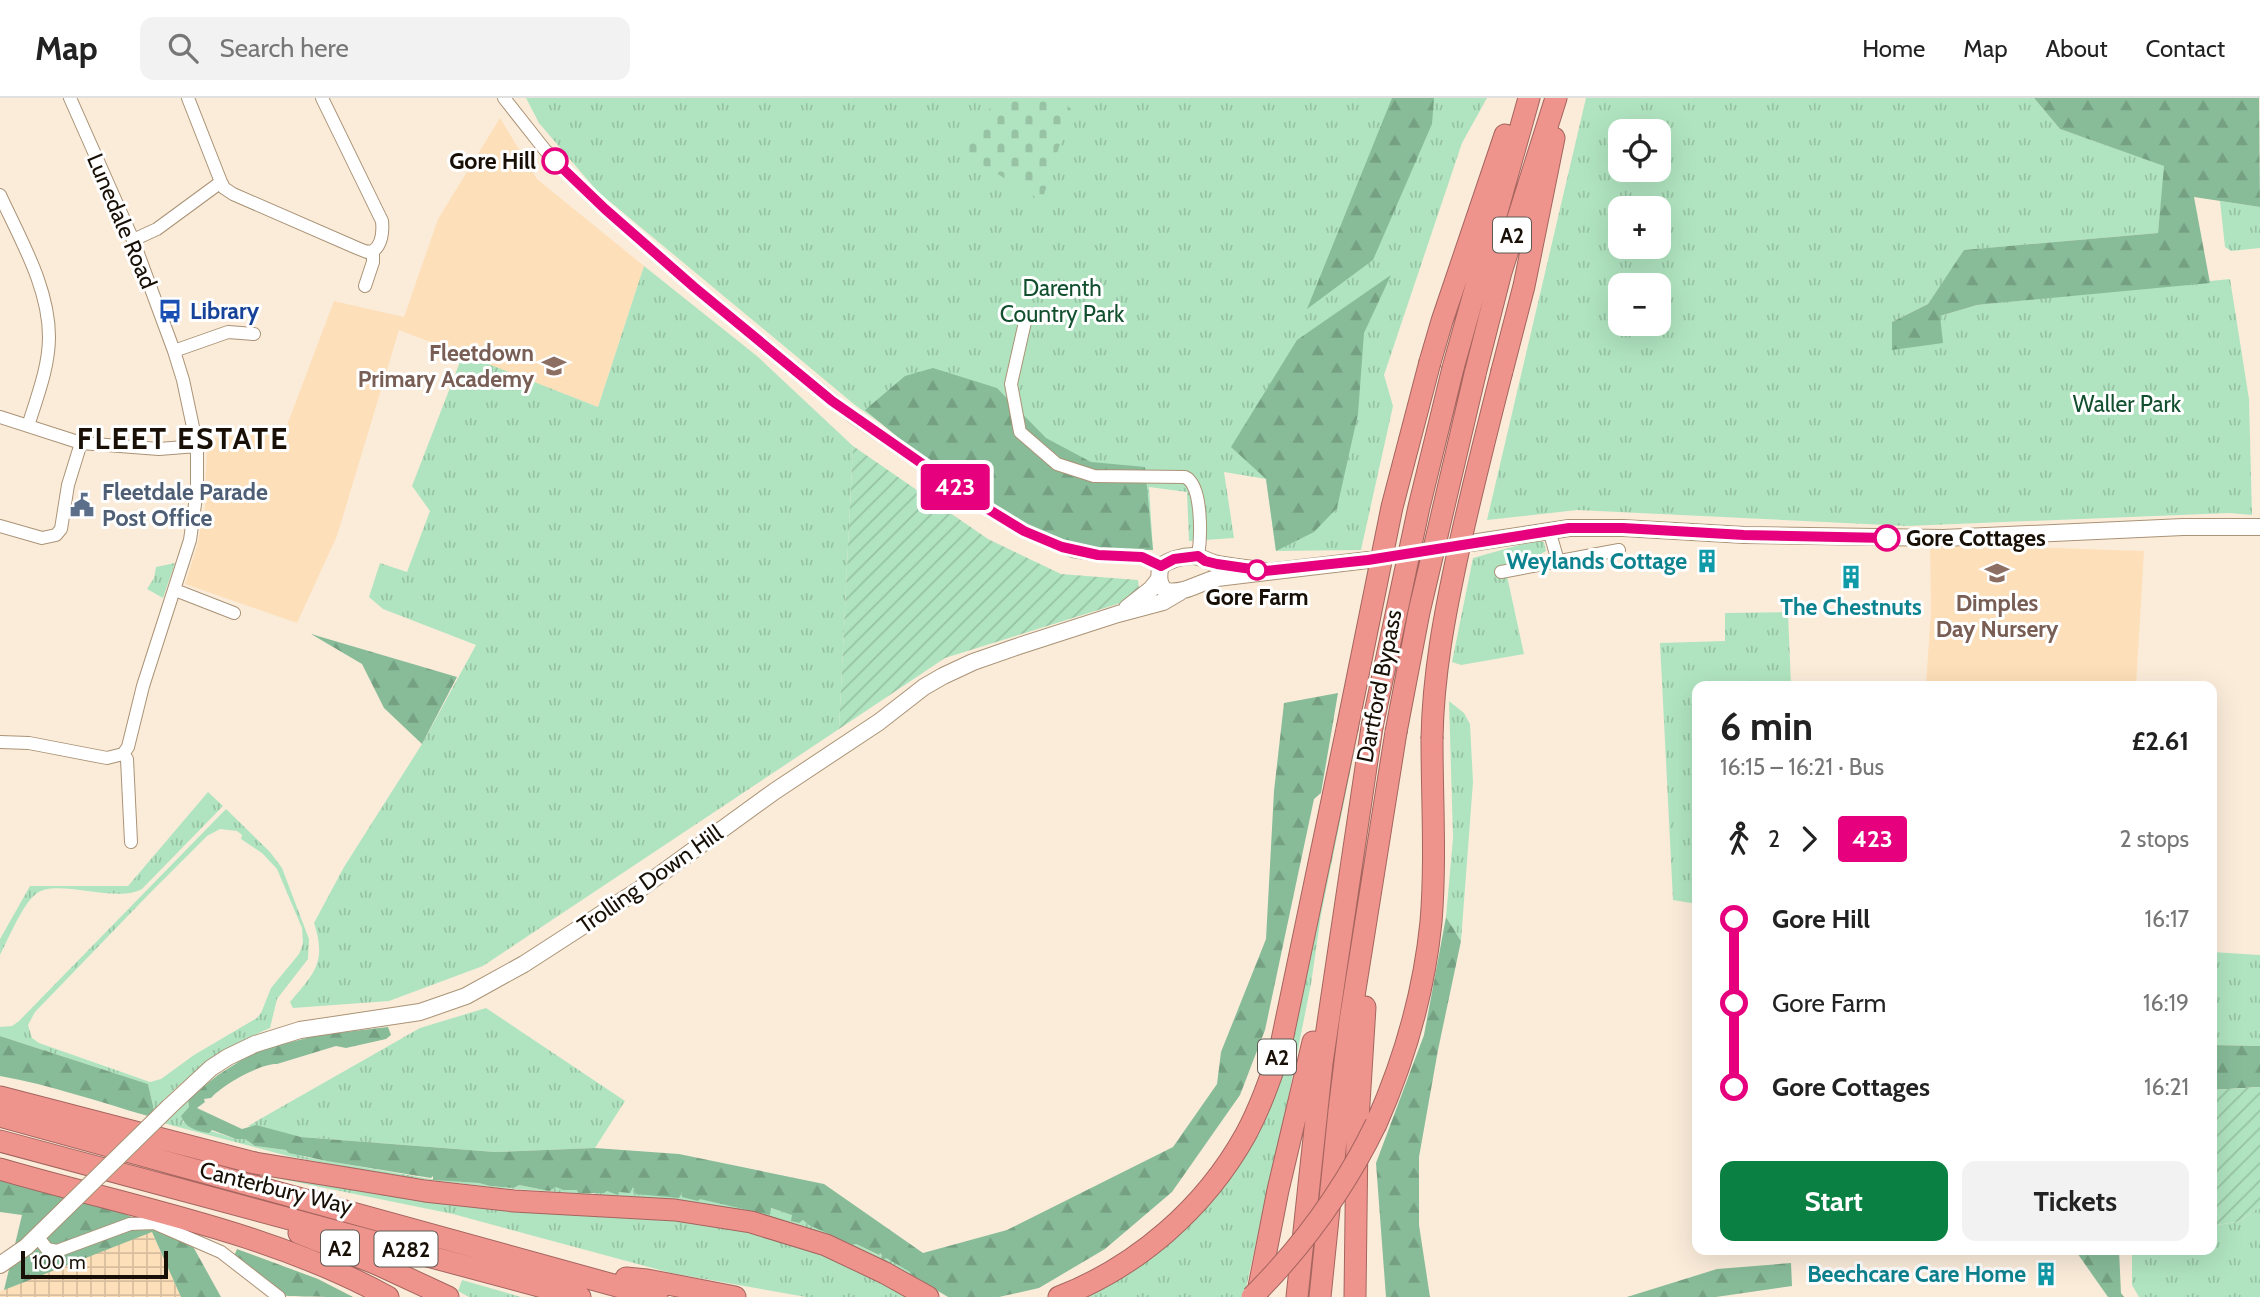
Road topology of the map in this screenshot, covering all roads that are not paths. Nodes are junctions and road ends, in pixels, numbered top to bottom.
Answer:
1 (70, 98) edge
2 (188, 98) edge
3 (322, 98) edge
4 (504, 98) edge
5 (1516, 98) edge
6 (1529, 98) edge
7 (1558, 98) edge
8 (221, 182) junction
9 (0, 195) edge
10 (132, 240) junction
11 (373, 251) junction
12 (365, 286) dead end
13 (1024, 322) dead end
14 (254, 334) dead end
15 (174, 351) junction
16 (0, 417) edge
17 (28, 426) junction
18 (81, 443) junction
19 (197, 446) junction
20 (0, 526) edge
21 (2260, 527) edge
22 (1549, 530) junction
23 (1471, 543) tunnel mouth
24 (1619, 550) dead end
25 (1201, 558) junction
26 (1368, 560) tunnel mouth
27 (1558, 561) junction
28 (1265, 571) junction
29 (1501, 572) dead end
30 (1160, 573) junction
31 (1207, 580) junction
32 (175, 590) junction
33 (1181, 592) junction
34 (234, 613) dead end
35 (1118, 614) junction
36 (0, 742) edge
37 (123, 754) junction
38 (131, 842) dead end
39 (1352, 855) junction
40 (1375, 861) junction
41 (0, 1084) edge
42 (0, 1097) edge
43 (0, 1116) edge
44 (0, 1142) edge
45 (0, 1169) edge
46 (318, 1173) junction
47 (230, 1204) junction
48 (1355, 1208) junction
49 (37, 1236) junction
50 (0, 1265) edge
51 (579, 1275) junction
52 (279, 1297) edge
53 (388, 1297) edge
54 (448, 1297) edge
55 (580, 1297) edge
56 (657, 1297) edge
57 (735, 1297) edge
58 (928, 1297) edge
59 (1059, 1297) edge
60 (1255, 1297) edge
61 (1297, 1297) edge
62 (1320, 1297) edge
63 (1355, 1297) edge
64 (1361, 1297) edge

1 - 10 street, Lunedale Road
2 - 8 street
3 - 11 street
4 - 30 street
5 - 59 highway, A2, bridge
6 - 39 highway, Dartford Bypass / A2, bridge
7 - 40 highway, Dartford Bypass / A2, bridge
7 - 60 highway, A2, bridge
8 - 10 street
8 - 11 street
9 - 17 street
10 - 15 street, Lunedale Road
11 - 12 street
13 - 25 street
14 - 15 street
15 - 19 street, Lunedale Road
16 - 17 street
17 - 18 street
18 - 19 street
18 - 20 street
19 - 32 street, Lunedale Road
21 - 22 main road
22 - 23 main road
22 - 27 street
24 - 27 street
25 - 28 main road
25 - 30 main road
25 - 31 main road
26 - 28 main road
27 - 29 street
28 - 31 main road
30 - 33 main road
30 - 35 main road, Trolling Down Hill
31 - 33 main road
32 - 34 street
32 - 37 street, Lunedale Road
33 - 35 main road, Trolling Down Hill
35 - 49 main road, Trolling Down Hill, bridge
36 - 37 street
37 - 38 street, Lunedale Road
39 - 60 highway
39 - 61 highway, Dartford Bypass / A2
40 - 48 highway
40 - 62 highway, Dartford Bypass / A2
41 - 46 highway
42 - 46 highway
43 - 51 highway, Canterbury Way / A282
44 - 47 highway, Canterbury Way / A282
45 - 53 highway
46 - 58 highway
47 - 54 highway, A2
47 - 55 highway, Canterbury Way / A282
48 - 63 highway
48 - 64 highway
49 - 50 main road, Trolling Down Hill
49 - 52 street
51 - 56 highway
51 - 57 highway

